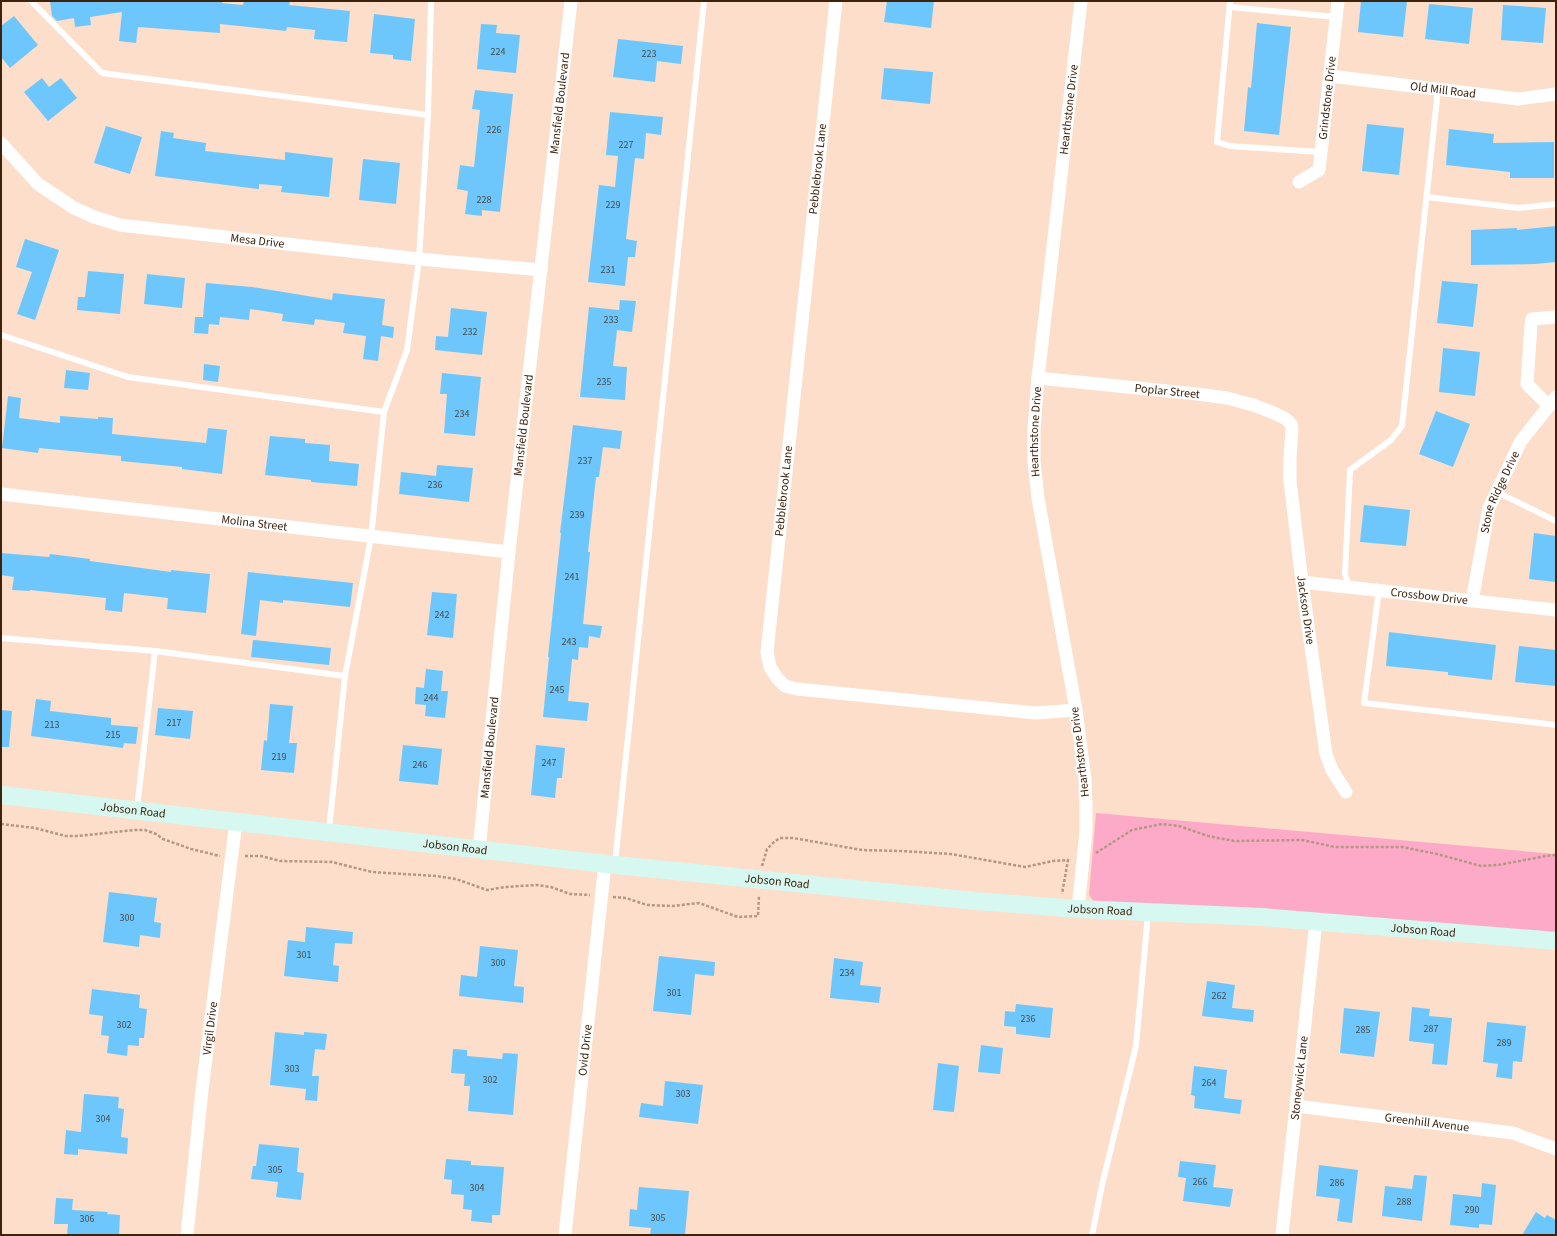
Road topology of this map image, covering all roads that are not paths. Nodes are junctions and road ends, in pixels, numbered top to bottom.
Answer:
1 (31, 1) edge
2 (431, 1) edge
3 (571, 1) edge
4 (704, 1) edge
5 (836, 1) edge
6 (1081, 1) edge
7 (1338, 1) edge
8 (1230, 4) edge
9 (1336, 17) junction
10 (1330, 76) junction
11 (1438, 89) junction
12 (1556, 94) edge
13 (428, 115) junction
14 (1, 143) edge
15 (1321, 152) junction
16 (1299, 182) dead end
17 (1427, 197) junction
18 (1556, 204) edge
19 (419, 259) junction
20 (541, 270) junction
21 (1556, 317) edge
22 (1, 335) edge
23 (1038, 378) junction
24 (1552, 402) edge
25 (384, 412) junction
26 (1291, 424) joint
27 (1497, 492) junction
28 (1, 494) edge
29 (1556, 521) edge
30 (371, 537) junction
31 (509, 552) junction
32 (1302, 582) junction
33 (1349, 586) junction
34 (1379, 590) junction
35 (1472, 600) junction
36 (1556, 610) edge
37 (1, 638) edge
38 (155, 651) junction
39 (345, 676) junction
40 (1076, 710) junction
41 (1556, 724) edge
42 (1346, 792) dead end
43 (1, 795) edge
44 (136, 811) junction
45 (236, 822) junction
46 (329, 833) junction
47 (479, 850) junction
48 (610, 865) junction
49 (1078, 909) junction
50 (1148, 912) junction
51 (1316, 922) junction
52 (1556, 941) edge
53 (1296, 1106) junction
54 (1556, 1149) edge
55 (186, 1235) edge
56 (565, 1235) edge
57 (1092, 1235) edge
58 (1282, 1235) edge

1 - 13 lane
2 - 13 lane
3 - 20 street, Mansfield Boulevard
4 - 48 lane
5 - 40 street, Pebblebrook Lane
6 - 23 street, Hearthstone Drive
7 - 9 street, Grindstone Drive
8 - 9 lane
8 - 15 lane
9 - 10 street, Grindstone Drive
10 - 11 street, Old Mill Road
10 - 15 street, Grindstone Drive
11 - 12 street, Old Mill Road
11 - 17 lane
13 - 19 lane
14 - 19 street, Mesa Drive
15 - 16 street, Grindstone Drive
17 - 18 lane
17 - 33 lane
19 - 20 street, Mesa Drive
19 - 25 lane
20 - 31 street, Mansfield Boulevard
21 - 24 street
22 - 25 lane
23 - 26 street, Poplar Street
23 - 40 street, Hearthstone Drive
24 - 27 street, Stone Ridge Drive
25 - 30 lane
26 - 32 street, Jackson Drive
27 - 29 lane
27 - 35 street, Stone Ridge Drive
28 - 30 street, Molina Street
30 - 31 street, Molina Street
30 - 39 lane
31 - 47 street, Mansfield Boulevard
32 - 33 street, Crossbow Drive
32 - 42 street, Jackson Drive
33 - 34 street, Crossbow Drive
34 - 35 street, Crossbow Drive
34 - 41 lane
35 - 36 street, Crossbow Drive
37 - 38 lane
38 - 39 lane
38 - 44 lane
39 - 46 lane
40 - 49 street, Hearthstone Drive
43 - 44 street, Jobson Road
44 - 45 street, Jobson Road
45 - 46 street, Jobson Road
45 - 55 street, Virgil Drive
46 - 47 street, Jobson Road
47 - 48 street, Jobson Road
48 - 49 street, Jobson Road
48 - 56 street, Ovid Drive
49 - 50 street, Jobson Road
50 - 51 street, Jobson Road
50 - 57 lane
51 - 52 street, Jobson Road
51 - 53 street, Stoneywick Lane
53 - 54 street, Greenhill Avenue
53 - 58 street, Stoneywick Lane

